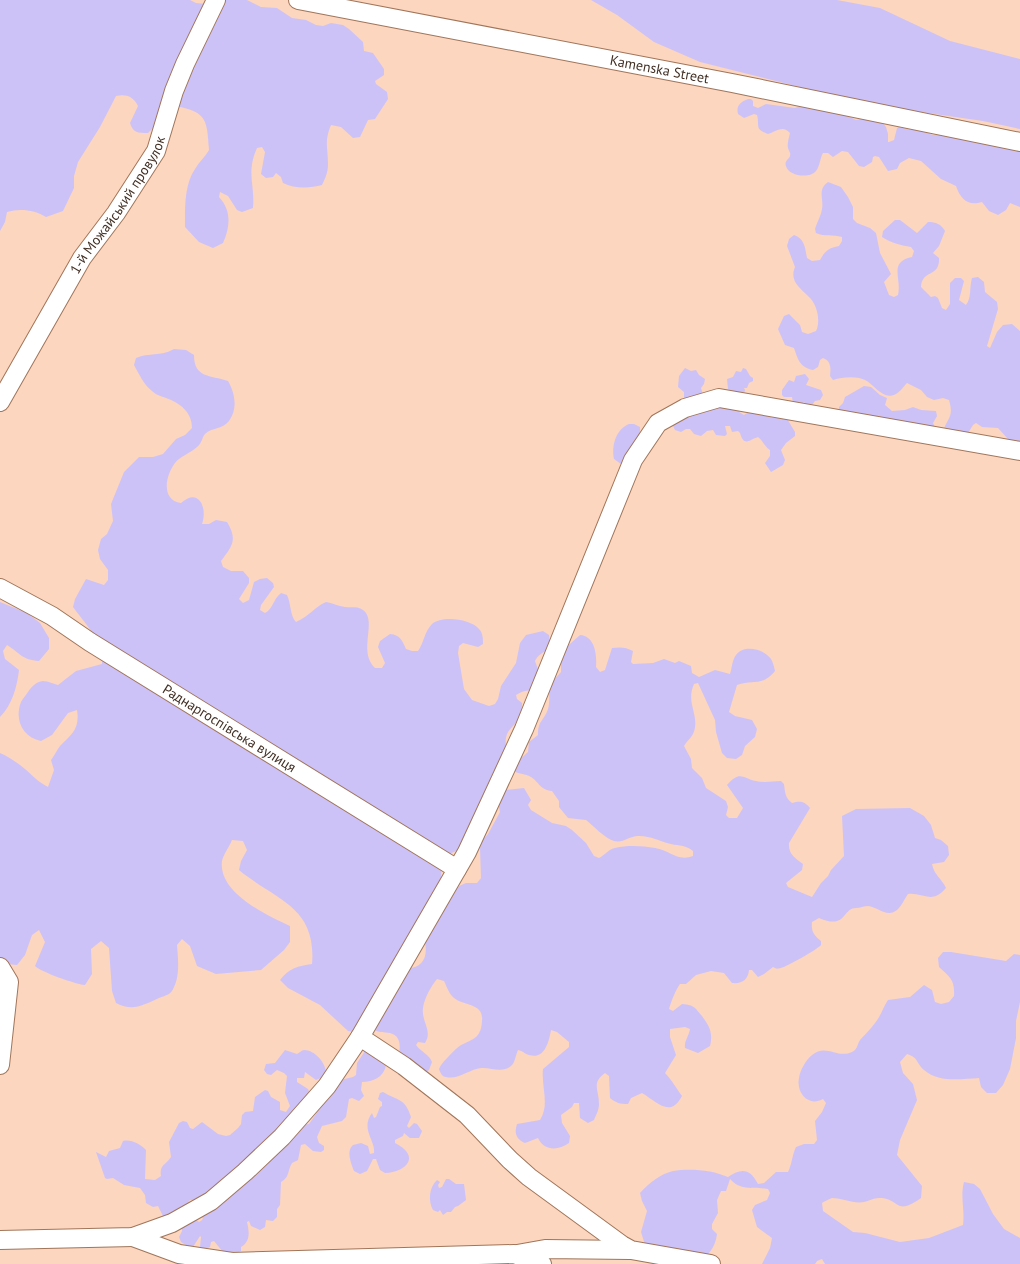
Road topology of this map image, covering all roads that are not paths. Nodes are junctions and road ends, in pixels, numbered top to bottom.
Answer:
1 (216, 0) edge
2 (298, 0) edge
3 (1020, 142) edge
4 (0, 402) edge
5 (1020, 451) edge
6 (0, 588) edge
7 (457, 869) junction
8 (0, 967) edge
9 (360, 1037) junction
10 (0, 1065) edge
11 (133, 1237) junction
12 (0, 1240) edge
13 (631, 1250) junction
14 (514, 1254) junction
15 (542, 1264) edge
16 (711, 1264) edge

1 - 4 street, 1-й Можайський провулок
2 - 3 street, Kamenska Street
5 - 7 street
6 - 7 street, Раднаргоспівська вулиця
7 - 9 street
8 - 10 street
9 - 11 street
9 - 13 street
11 - 12 street
11 - 14 street
13 - 14 street
13 - 16 street
14 - 15 street

